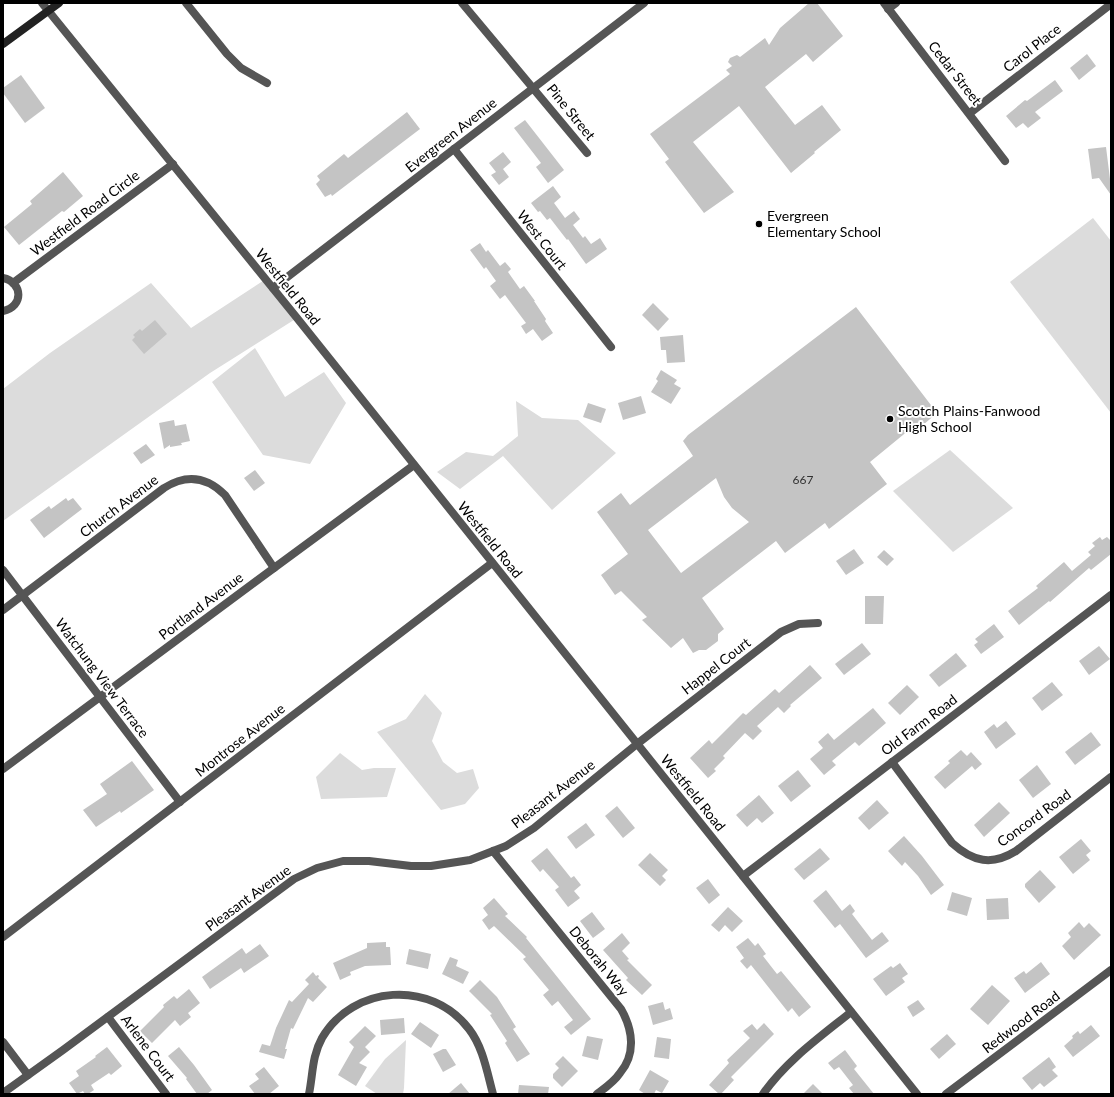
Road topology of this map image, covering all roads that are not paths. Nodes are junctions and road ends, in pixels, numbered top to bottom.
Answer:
1 (42, 3) edge
2 (59, 3) edge
3 (186, 3) edge
4 (462, 3) edge
5 (644, 3) edge
6 (896, 3) edge
7 (1111, 4) edge
8 (886, 6) edge
9 (49, 11) junction
10 (3, 44) edge
11 (267, 83) dead end
12 (534, 88) junction
13 (970, 113) junction
14 (454, 149) junction
15 (587, 153) dead end
16 (1005, 160) dead end
17 (173, 164) junction
18 (3, 278) edge
19 (13, 283) junction
20 (273, 288) junction
21 (3, 311) edge
22 (611, 347) dead end
23 (414, 465) junction
24 (492, 563) junction
25 (274, 568) junction
26 (3, 570) edge
27 (22, 595) junction
28 (1111, 595) edge
29 (3, 610) edge
30 (818, 623) dead end
31 (100, 697) junction
32 (637, 744) junction
33 (892, 762) junction
34 (3, 769) edge
35 (1111, 777) edge
36 (180, 802) junction
37 (494, 851) junction
38 (743, 876) junction
39 (3, 937) edge
40 (1111, 970) edge
41 (851, 1012) junction
42 (108, 1017) junction
43 (3, 1042) edge
44 (28, 1076) junction
45 (3, 1094) edge
46 (166, 1094) edge
47 (309, 1094) edge
48 (493, 1094) edge
49 (597, 1094) edge
50 (763, 1094) edge
51 (917, 1094) edge
52 (946, 1094) edge

1 - 9 street, Westfield Road
2 - 9 street
3 - 11 street
4 - 12 street, Pine Street
5 - 12 street, Evergreen Avenue
6 - 8 street
7 - 13 street, Carol Place
8 - 13 street, Cedar Street
9 - 10 street
9 - 17 street, Westfield Road
12 - 14 street, Evergreen Avenue
12 - 15 street, Pine Street
13 - 16 street, Cedar Street
14 - 20 street, Evergreen Avenue
14 - 22 street, West Court
17 - 19 street, Westfield Road Circle
17 - 20 street, Westfield Road
18 - 19 street
19 - 21 street
20 - 23 street, Westfield Road
23 - 24 street, Westfield Road
23 - 25 street, Portland Avenue
24 - 32 street, Westfield Road
24 - 36 street, Montrose Avenue
25 - 27 street, Church Avenue
25 - 31 street, Portland Avenue
26 - 27 street, Watchung View Terrace
27 - 29 street, Church Avenue
27 - 31 street, Watchung View Terrace
28 - 33 street, Old Farm Road
30 - 32 street, Happel Court
31 - 34 street, Portland Avenue
31 - 36 street, Watchung View Terrace
32 - 37 street, Pleasant Avenue
32 - 38 street, Westfield Road
33 - 35 street, Concord Road
33 - 38 street, Old Farm Road
36 - 39 street, Montrose Avenue
37 - 42 street, Pleasant Avenue
37 - 49 street, Deborah Way
38 - 41 street, Westfield Road
40 - 52 street, Redwood Road
41 - 50 street
41 - 51 street, Westfield Road
42 - 44 street, Pleasant Avenue
42 - 46 street, Arlene Court
43 - 44 street
44 - 45 street, Pleasant Avenue
47 - 48 street

